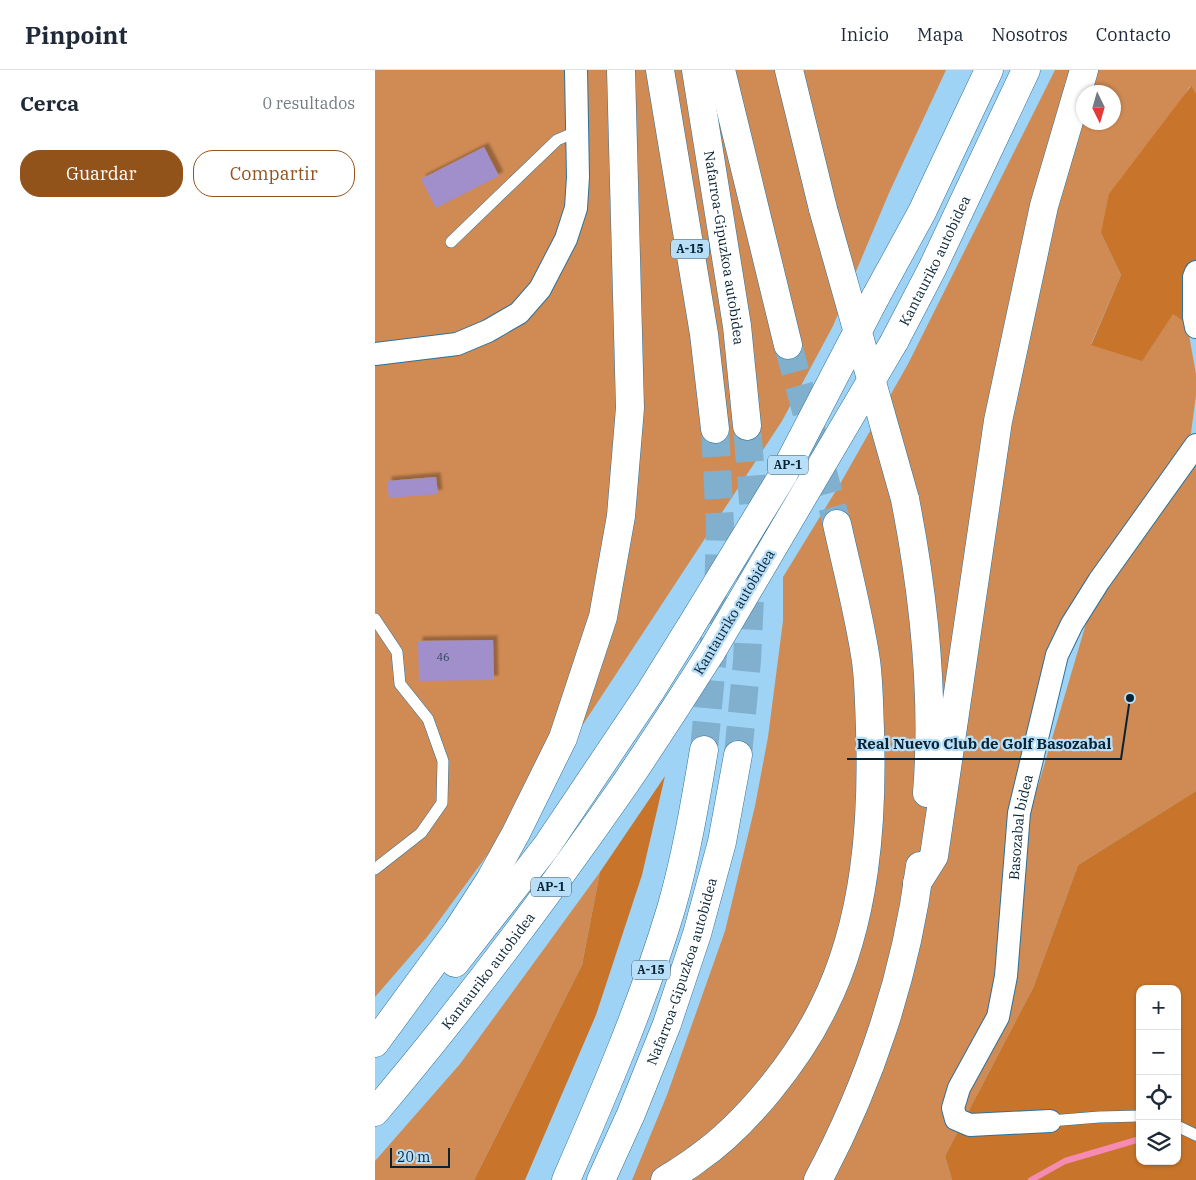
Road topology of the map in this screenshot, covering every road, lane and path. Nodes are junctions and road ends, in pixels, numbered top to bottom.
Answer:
1 (576, 70) edge
2 (621, 70) edge
3 (660, 70) edge
4 (697, 70) edge
5 (721, 70) edge
6 (789, 70) edge
7 (985, 70) edge
8 (989, 70) edge
9 (1026, 70) edge
10 (1084, 70) edge
11 (974, 102) junction
12 (578, 131) junction
13 (451, 242) dead end
14 (1196, 272) edge
15 (1196, 327) edge
16 (788, 345) tunnel mouth
17 (375, 354) edge
18 (747, 426) tunnel mouth
19 (715, 429) tunnel mouth
20 (1196, 445) edge
21 (837, 524) tunnel mouth
22 (375, 619) edge
23 (704, 750) tunnel mouth
24 (738, 755) tunnel mouth
25 (375, 869) edge
26 (917, 883) junction
27 (375, 1043) edge
28 (375, 1063) edge
29 (375, 1112) edge
30 (1136, 1116) edge
31 (1050, 1121) joint
32 (1181, 1128) edge
33 (1196, 1134) edge
34 (566, 1180) edge
35 (601, 1180) edge
36 (665, 1180) edge
37 (818, 1180) edge

1 - 12 street
2 - 27 highway
3 - 19 highway, A-15
4 - 18 highway, Nafarroa-Gipuzkoa autobidea / A-15
5 - 16 highway
6 - 26 highway, bridge
7 - 11 highway
8 - 11 highway, Kantauriko autobidea / AP-1
9 - 29 highway, Kantauriko autobidea / AP-1, bridge
10 - 26 highway
11 - 28 highway, Kantauriko autobidea / AP-1, bridge
12 - 13 lane
12 - 17 street
14 - 15 street
20 - 31 street, Basozabal bidea
21 - 36 highway
22 - 25 lane
23 - 34 highway, A-15
24 - 35 highway, Nafarroa-Gipuzkoa autobidea / A-15
26 - 37 highway
30 - 31 lane
32 - 33 lane

